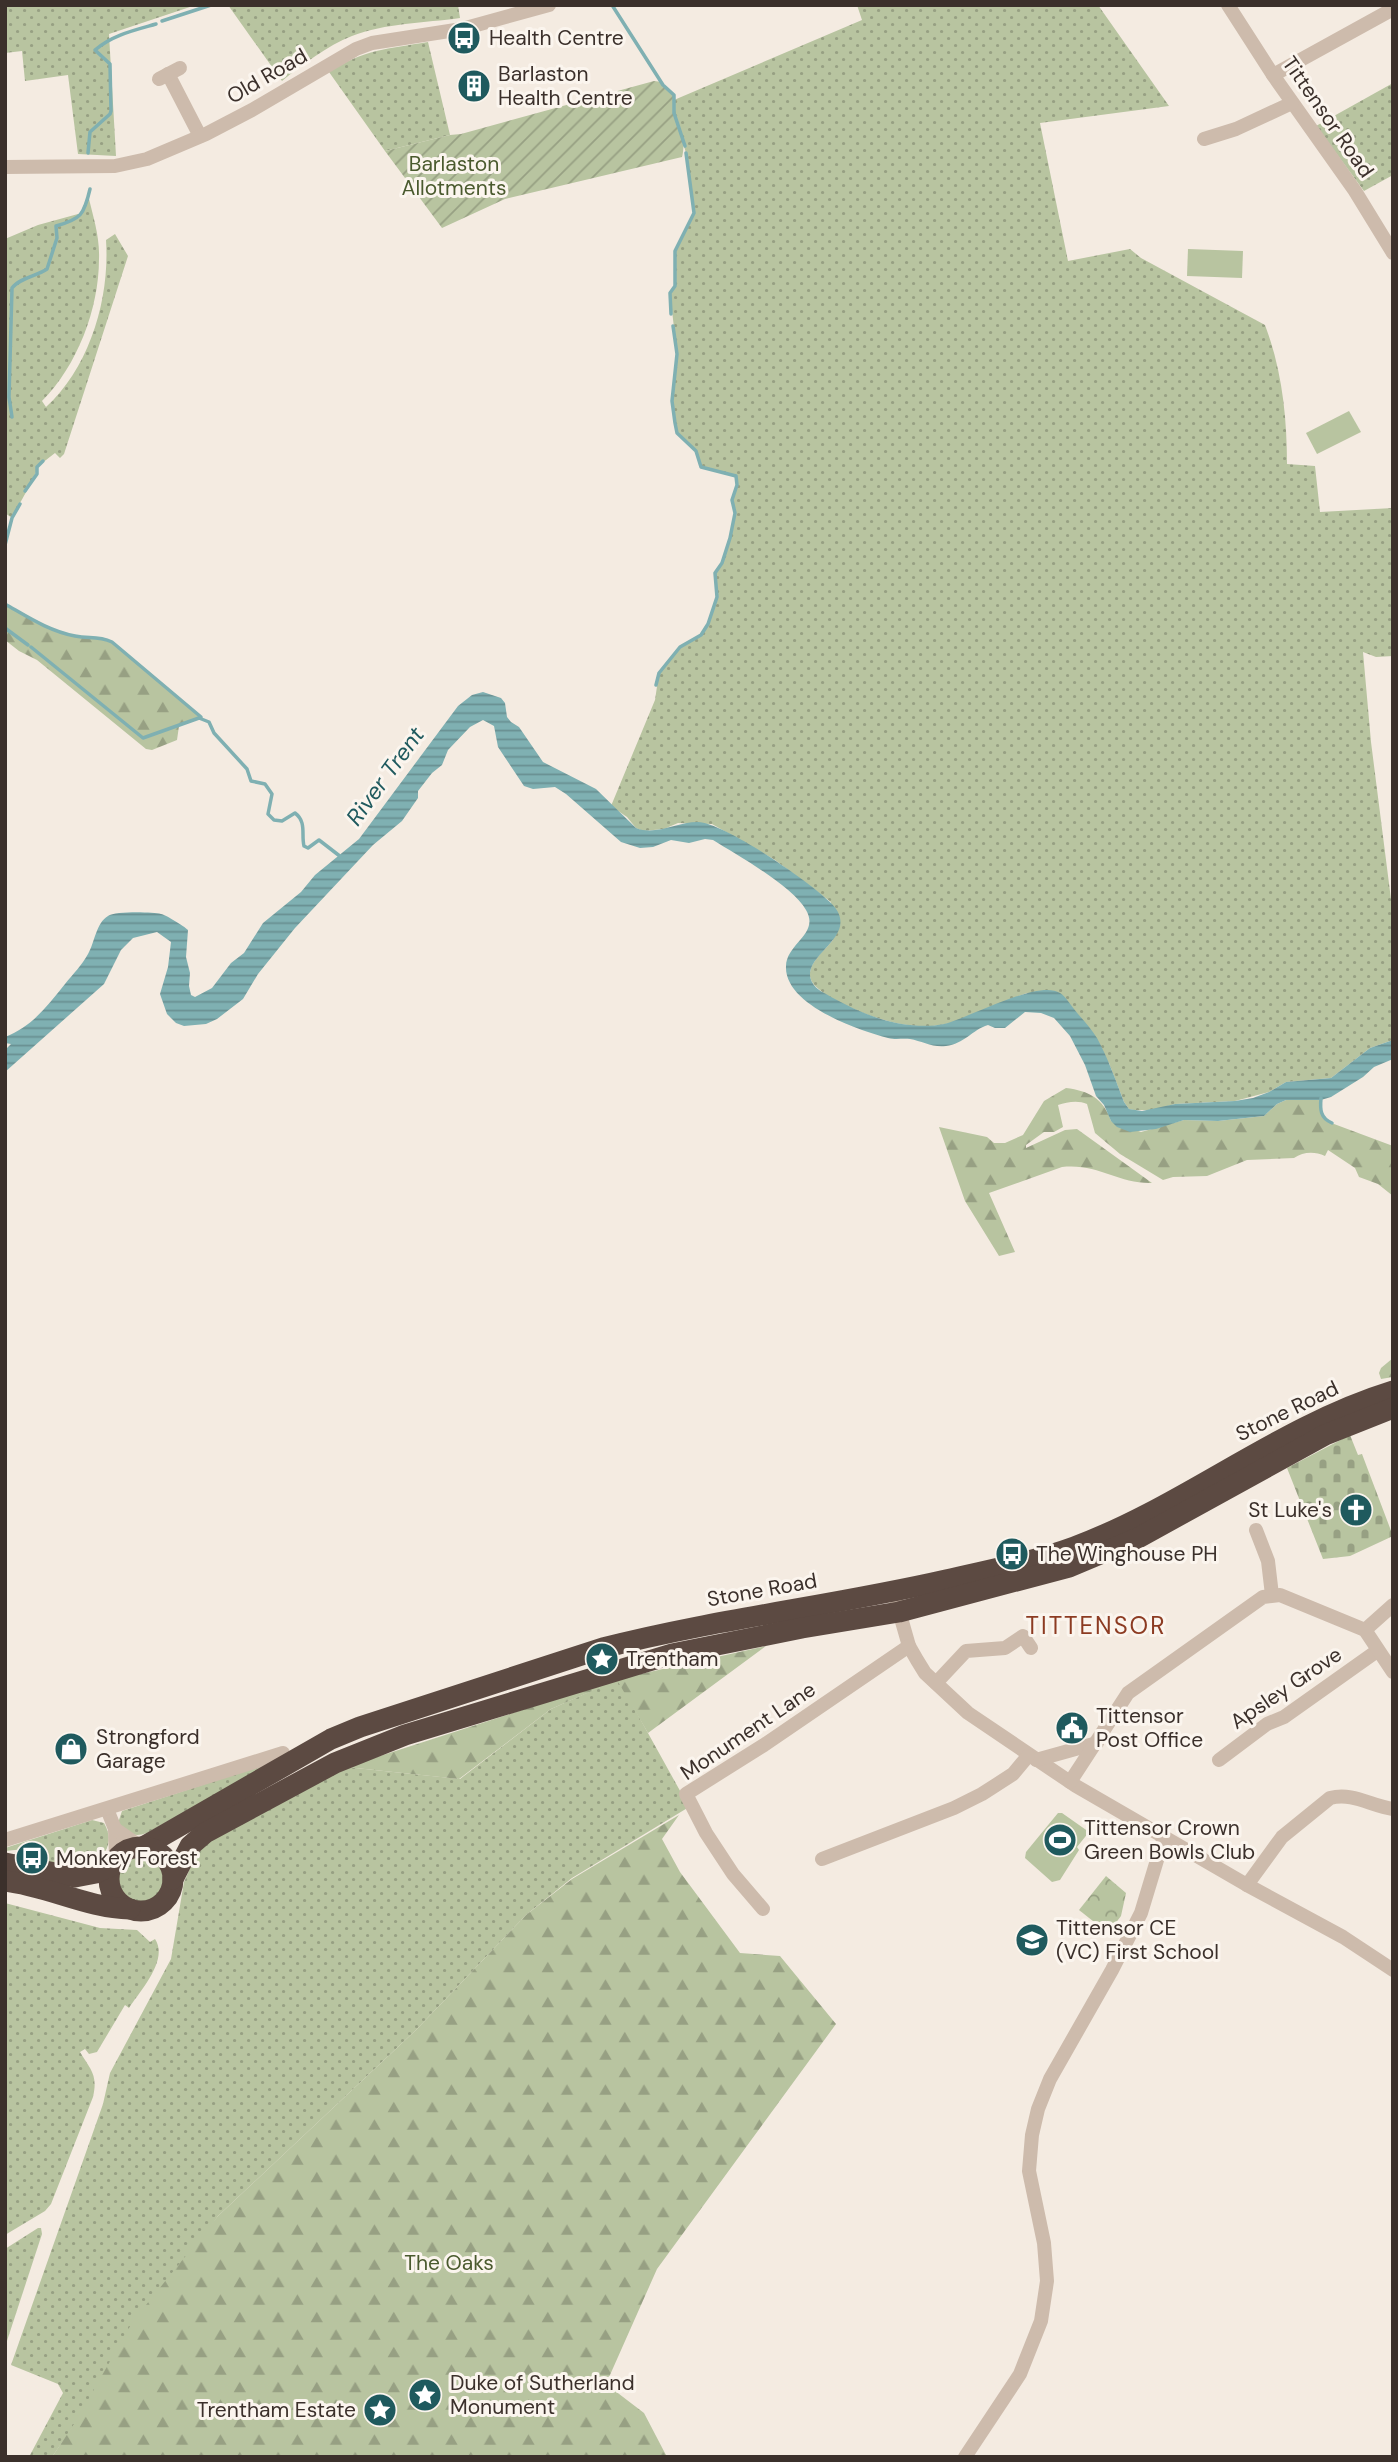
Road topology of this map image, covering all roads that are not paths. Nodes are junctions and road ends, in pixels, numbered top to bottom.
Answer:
1 (549, 5) edge
2 (1228, 5) edge
3 (523, 8) edge
4 (1393, 9) edge
5 (169, 74) dead end
6 (1273, 75) junction
7 (1292, 103) junction
8 (200, 136) junction
9 (1204, 139) dead end
10 (5, 167) edge
11 (1393, 253) edge
12 (1393, 1391) edge
13 (1393, 1408) edge
14 (1257, 1528) dead end
15 (1272, 1595) junction
16 (896, 1602) junction
17 (1393, 1605) edge
18 (1365, 1630) junction
19 (909, 1646) junction
20 (1031, 1648) dead end
21 (1377, 1651) junction
22 (1393, 1672) edge
23 (936, 1683) junction
24 (1097, 1743) junction
25 (283, 1753) dead end
26 (1032, 1758) junction
27 (1217, 1761) dead end
28 (1070, 1782) junction
29 (107, 1809) junction
30 (1393, 1809) edge
31 (115, 1829) junction
32 (1164, 1837) junction
33 (5, 1840) edge
34 (142, 1847) junction
35 (822, 1859) dead end
36 (114, 1862) junction
37 (5, 1863) edge
38 (173, 1879) junction
39 (5, 1881) edge
40 (1247, 1885) junction
41 (130, 1909) junction
42 (763, 1909) dead end
43 (1393, 1970) edge
44 (965, 2457) edge

1 - 3 street, Old Road
2 - 6 street, Tittensor Road
3 - 8 street, Old Road
4 - 6 street
5 - 8 street
6 - 7 street, Tittensor Road
7 - 9 street
7 - 11 street, Tittensor Road
8 - 10 street, Old Road
12 - 16 highway, Stone Road
13 - 16 highway, Stone Road
14 - 15 street
15 - 18 street
15 - 24 street
16 - 19 street
16 - 34 highway, Stone Road
16 - 38 highway, Stone Road
17 - 18 street
18 - 21 street
19 - 23 street
19 - 42 street, Monument Lane
20 - 23 street
21 - 22 street
21 - 27 street, Apsley Grove
23 - 26 street
24 - 26 street
24 - 28 street
25 - 29 street
26 - 28 street
26 - 35 street
28 - 32 street
29 - 31 street
29 - 33 street
30 - 40 street
31 - 34 street
31 - 36 street
32 - 40 street
32 - 44 street
34 - 36 highway
34 - 38 highway
36 - 37 highway
36 - 41 highway
38 - 41 highway
39 - 41 highway
40 - 43 street

